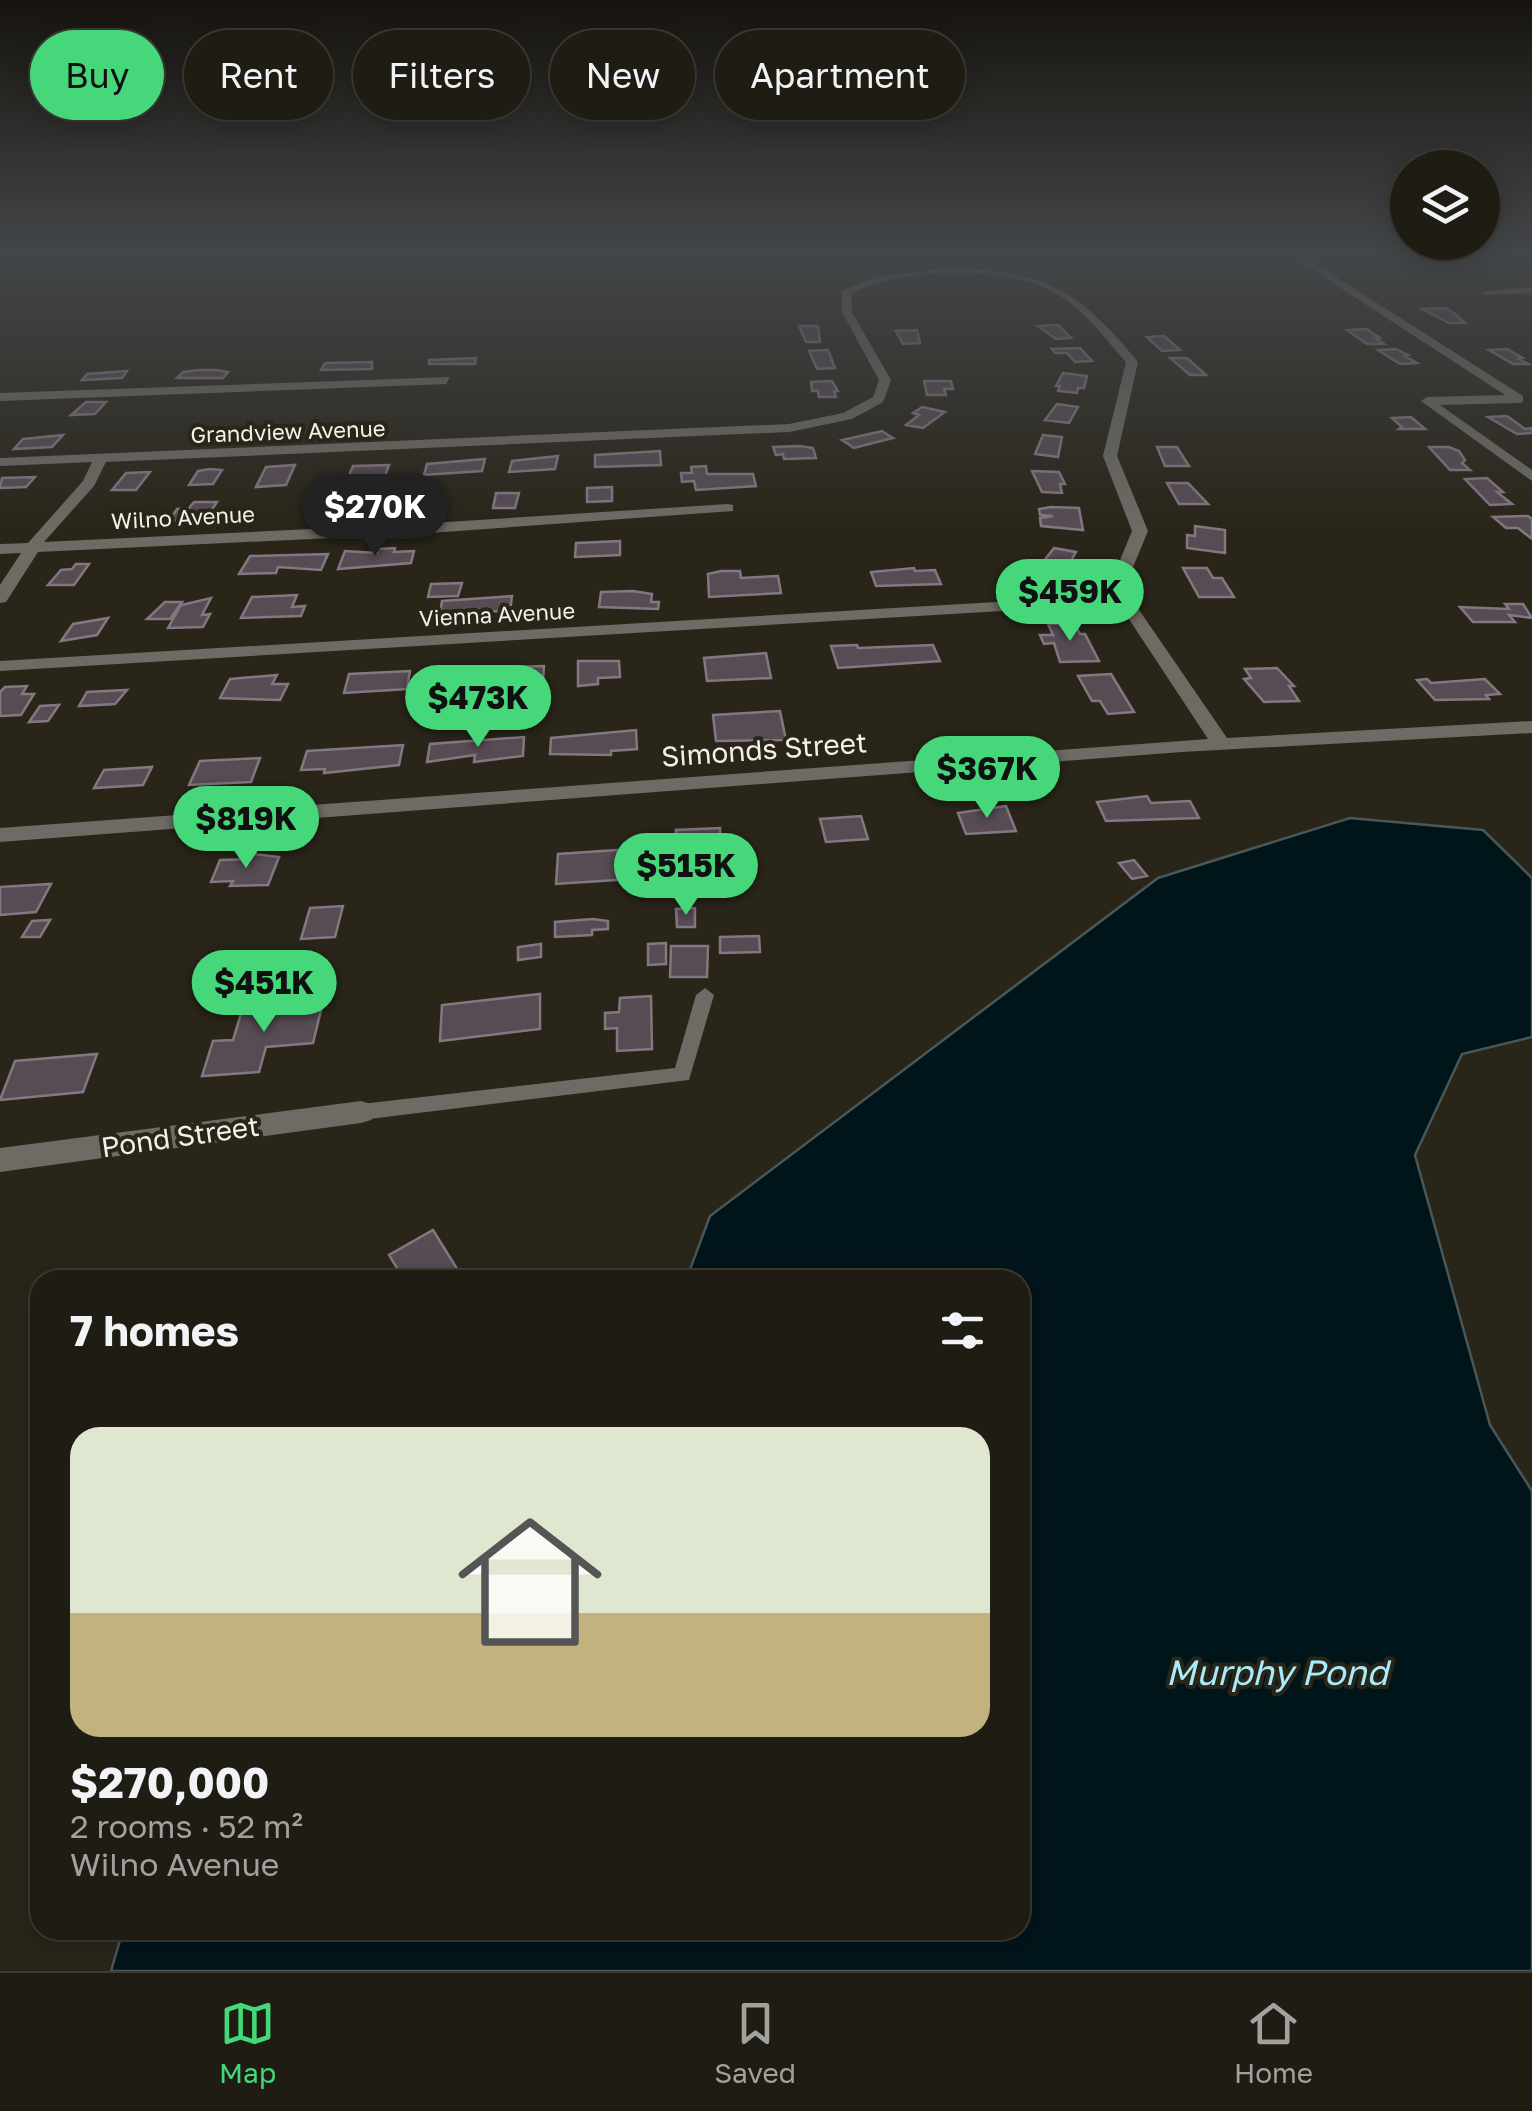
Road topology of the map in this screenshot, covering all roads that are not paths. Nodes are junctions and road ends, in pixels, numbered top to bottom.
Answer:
1 (865, 344) edge
2 (1115, 344) edge
3 (1437, 344) edge
4 (446, 380) dead end
5 (0, 397) edge
6 (1525, 399) edge
7 (100, 458) junction
8 (0, 462) edge
9 (1532, 478) edge
10 (728, 508) dead end
11 (32, 548) junction
12 (0, 549) edge
13 (0, 598) edge
14 (996, 608) dead end
15 (0, 666) edge
16 (1532, 727) edge
17 (1221, 744) junction
18 (0, 835) edge
19 (704, 995) dead end
20 (360, 1112) joint
21 (0, 1160) edge

1 - 7 street, Grandview Avenue
2 - 17 street, Grandview Avenue
3 - 6 street
4 - 5 street
6 - 9 street
7 - 8 street, Grandview Avenue
7 - 11 street
10 - 11 street, Wilno Avenue
11 - 12 street, Wilno Avenue
11 - 13 street
14 - 15 street, Vienna Avenue
16 - 17 street, Simonds Street
17 - 18 street, Simonds Street
19 - 20 lane
20 - 21 street, Pond Street

